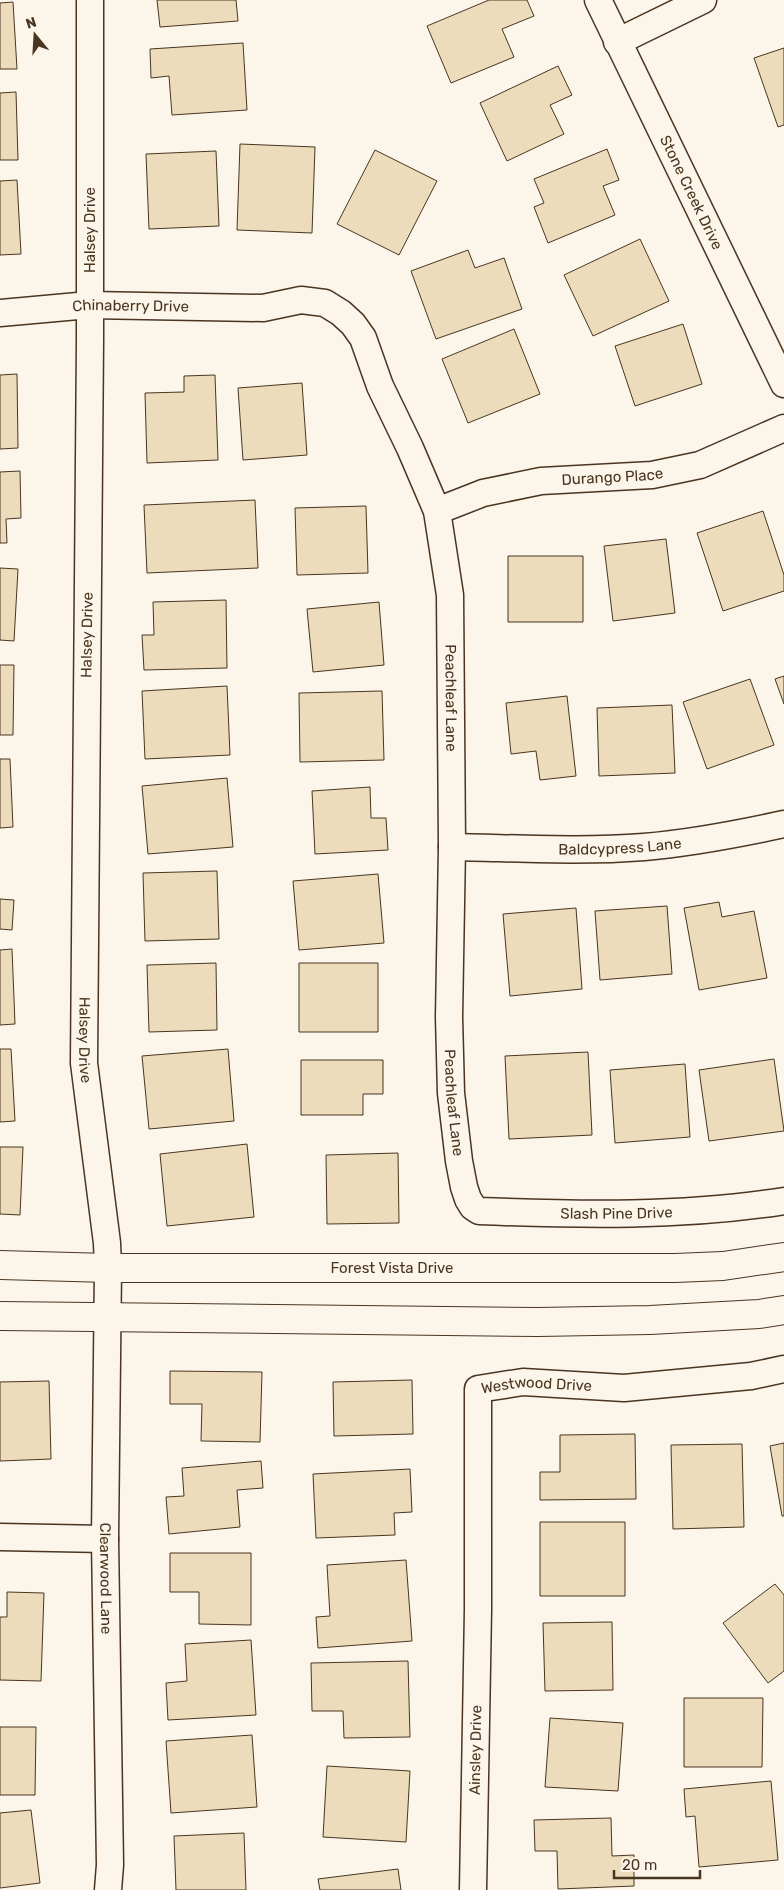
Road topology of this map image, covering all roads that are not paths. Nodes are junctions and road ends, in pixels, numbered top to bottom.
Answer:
1 (90, 0) edge
2 (598, 0) edge
3 (703, 0) edge
4 (618, 42) junction
5 (90, 305) junction
6 (263, 308) joint
7 (0, 313) edge
8 (784, 384) edge
9 (784, 428) edge
10 (437, 511) junction
11 (784, 824) edge
12 (452, 848) junction
13 (464, 1188) joint
14 (784, 1201) edge
15 (784, 1257) edge
16 (0, 1265) edge
17 (108, 1268) junction
18 (784, 1310) edge
19 (0, 1316) edge
20 (107, 1316) junction
21 (784, 1369) edge
22 (0, 1537) edge
23 (105, 1539) junction
24 (478, 1610) joint
25 (108, 1890) edge
26 (473, 1890) edge

1 - 5 street, Halsey Drive
2 - 4 street, Stone Creek Drive
3 - 4 street
4 - 8 street, Stone Creek Drive
5 - 6 street, Chinaberry Drive
5 - 7 street, Chinaberry Drive
5 - 17 street, Halsey Drive
6 - 10 street, Peachleaf Lane
9 - 10 street, Durango Place
10 - 12 street, Peachleaf Lane
11 - 12 street, Baldcypress Lane
12 - 13 street, Peachleaf Lane
13 - 14 street, Slash Pine Drive
15 - 17 main road, Forest Vista Drive
16 - 17 main road, Forest Vista Drive
17 - 20 street, Clearwood Lane
18 - 20 main road
19 - 20 main road
20 - 23 street, Clearwood Lane
21 - 24 street, Westwood Drive
22 - 23 street
23 - 25 street, Clearwood Lane
24 - 26 street, Ainsley Drive

